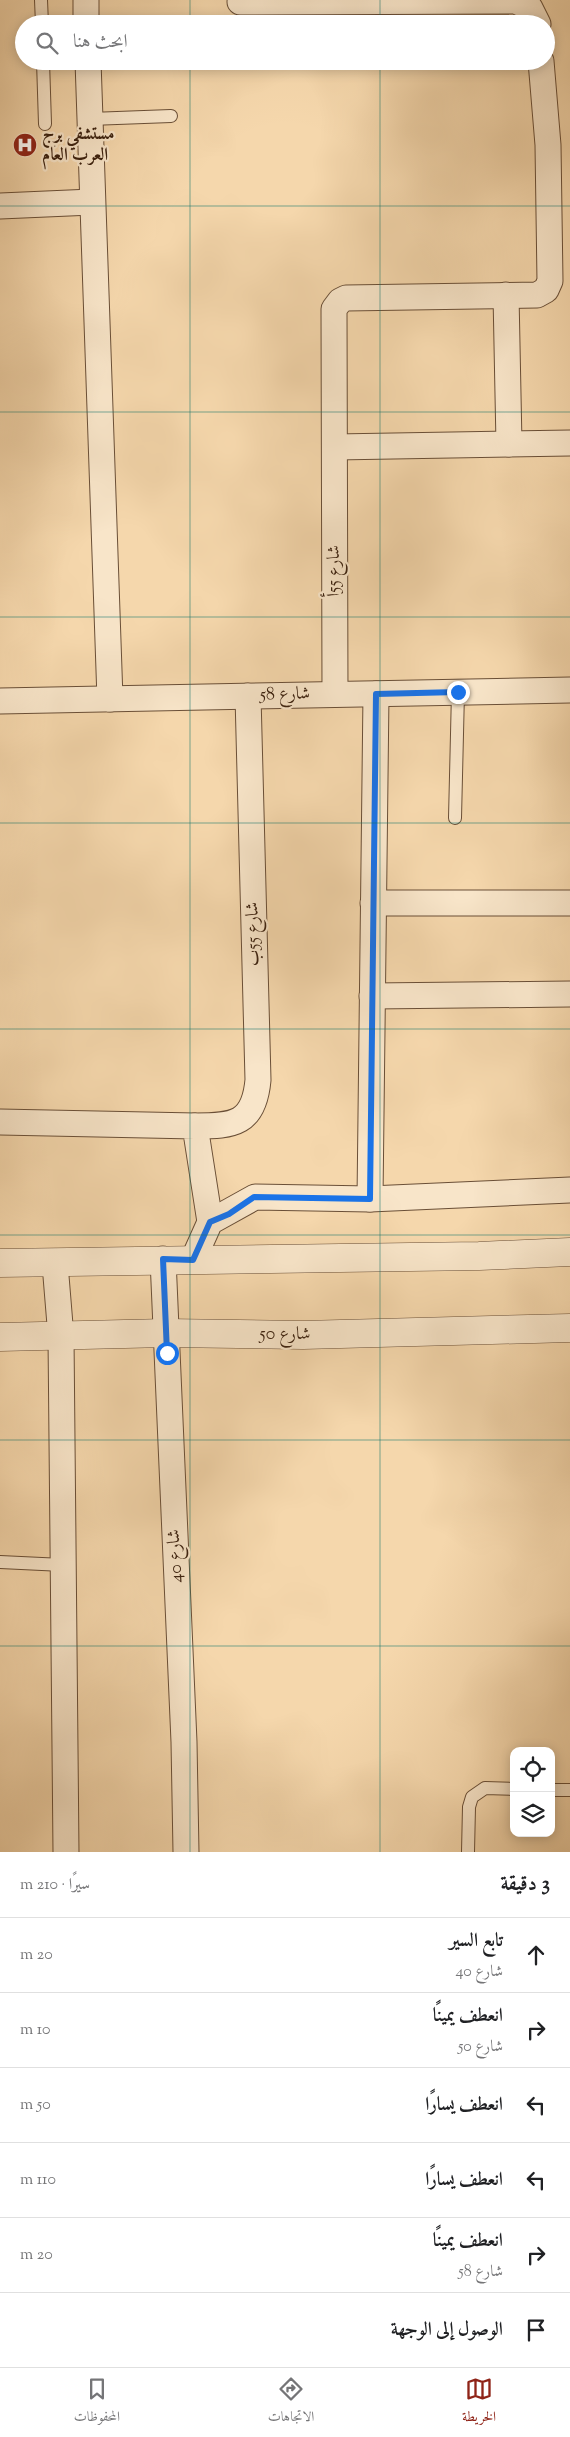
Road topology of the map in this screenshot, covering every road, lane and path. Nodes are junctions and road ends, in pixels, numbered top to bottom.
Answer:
1 (42, 0) edge
2 (86, 0) edge
3 (507, 0) edge
4 (240, 2) dead end
5 (42, 15) edge
6 (86, 15) edge
7 (534, 15) edge
8 (43, 70) edge
9 (88, 70) edge
10 (542, 70) edge
11 (172, 116) dead end
12 (90, 119) junction
13 (44, 124) dead end
14 (92, 202) junction
15 (0, 206) edge
16 (506, 295) junction
17 (570, 443) edge
18 (509, 444) junction
19 (335, 448) junction
20 (570, 690) edge
21 (458, 692) junction
22 (334, 694) junction
23 (376, 694) junction
24 (248, 696) junction
25 (110, 699) junction
26 (0, 702) edge
27 (454, 818) dead end
28 (372, 903) junction
29 (570, 903) edge
30 (570, 994) edge
31 (372, 996) junction
32 (0, 1122) edge
33 (195, 1126) junction
34 (570, 1190) edge
35 (370, 1199) junction
36 (210, 1222) junction
37 (570, 1252) edge
38 (163, 1259) junction
39 (193, 1260) junction
40 (0, 1263) edge
41 (55, 1264) junction
42 (570, 1328) edge
43 (166, 1334) junction
44 (0, 1337) edge
45 (61, 1337) junction
46 (0, 1562) edge
47 (63, 1565) junction
48 (510, 1789) edge
49 (555, 1790) edge
50 (570, 1790) edge
51 (66, 1852) edge
52 (186, 1852) edge
53 (468, 1852) edge

1 - 5 lane
2 - 6 street
3 - 4 street
3 - 7 street
8 - 13 lane
9 - 12 street
10 - 16 street
11 - 12 lane
12 - 14 street
14 - 15 street
14 - 25 street
16 - 18 street
16 - 19 street, شارع 55أ
17 - 18 street
18 - 19 street
19 - 22 street, شارع 55أ
20 - 21 street, شارع 58
21 - 23 street, شارع 58
21 - 27 lane
22 - 23 street, شارع 58
22 - 24 street, شارع 58
23 - 28 street
24 - 25 street, شارع 58
24 - 33 street, شارع 55ب
25 - 26 street, شارع 58
28 - 29 street
28 - 31 street
30 - 31 street
31 - 35 street
32 - 33 street, شارع 55ب
33 - 36 street
34 - 35 street
35 - 36 street
36 - 39 street
37 - 39 street
38 - 39 street
38 - 41 street
38 - 43 street, شارع 40
40 - 41 street
41 - 45 street
42 - 43 street, شارع 50
43 - 45 street, شارع 50
43 - 52 street, شارع 40
44 - 45 street, شارع 50
45 - 47 street
46 - 47 lane
47 - 51 street
48 - 53 lane
49 - 50 lane

